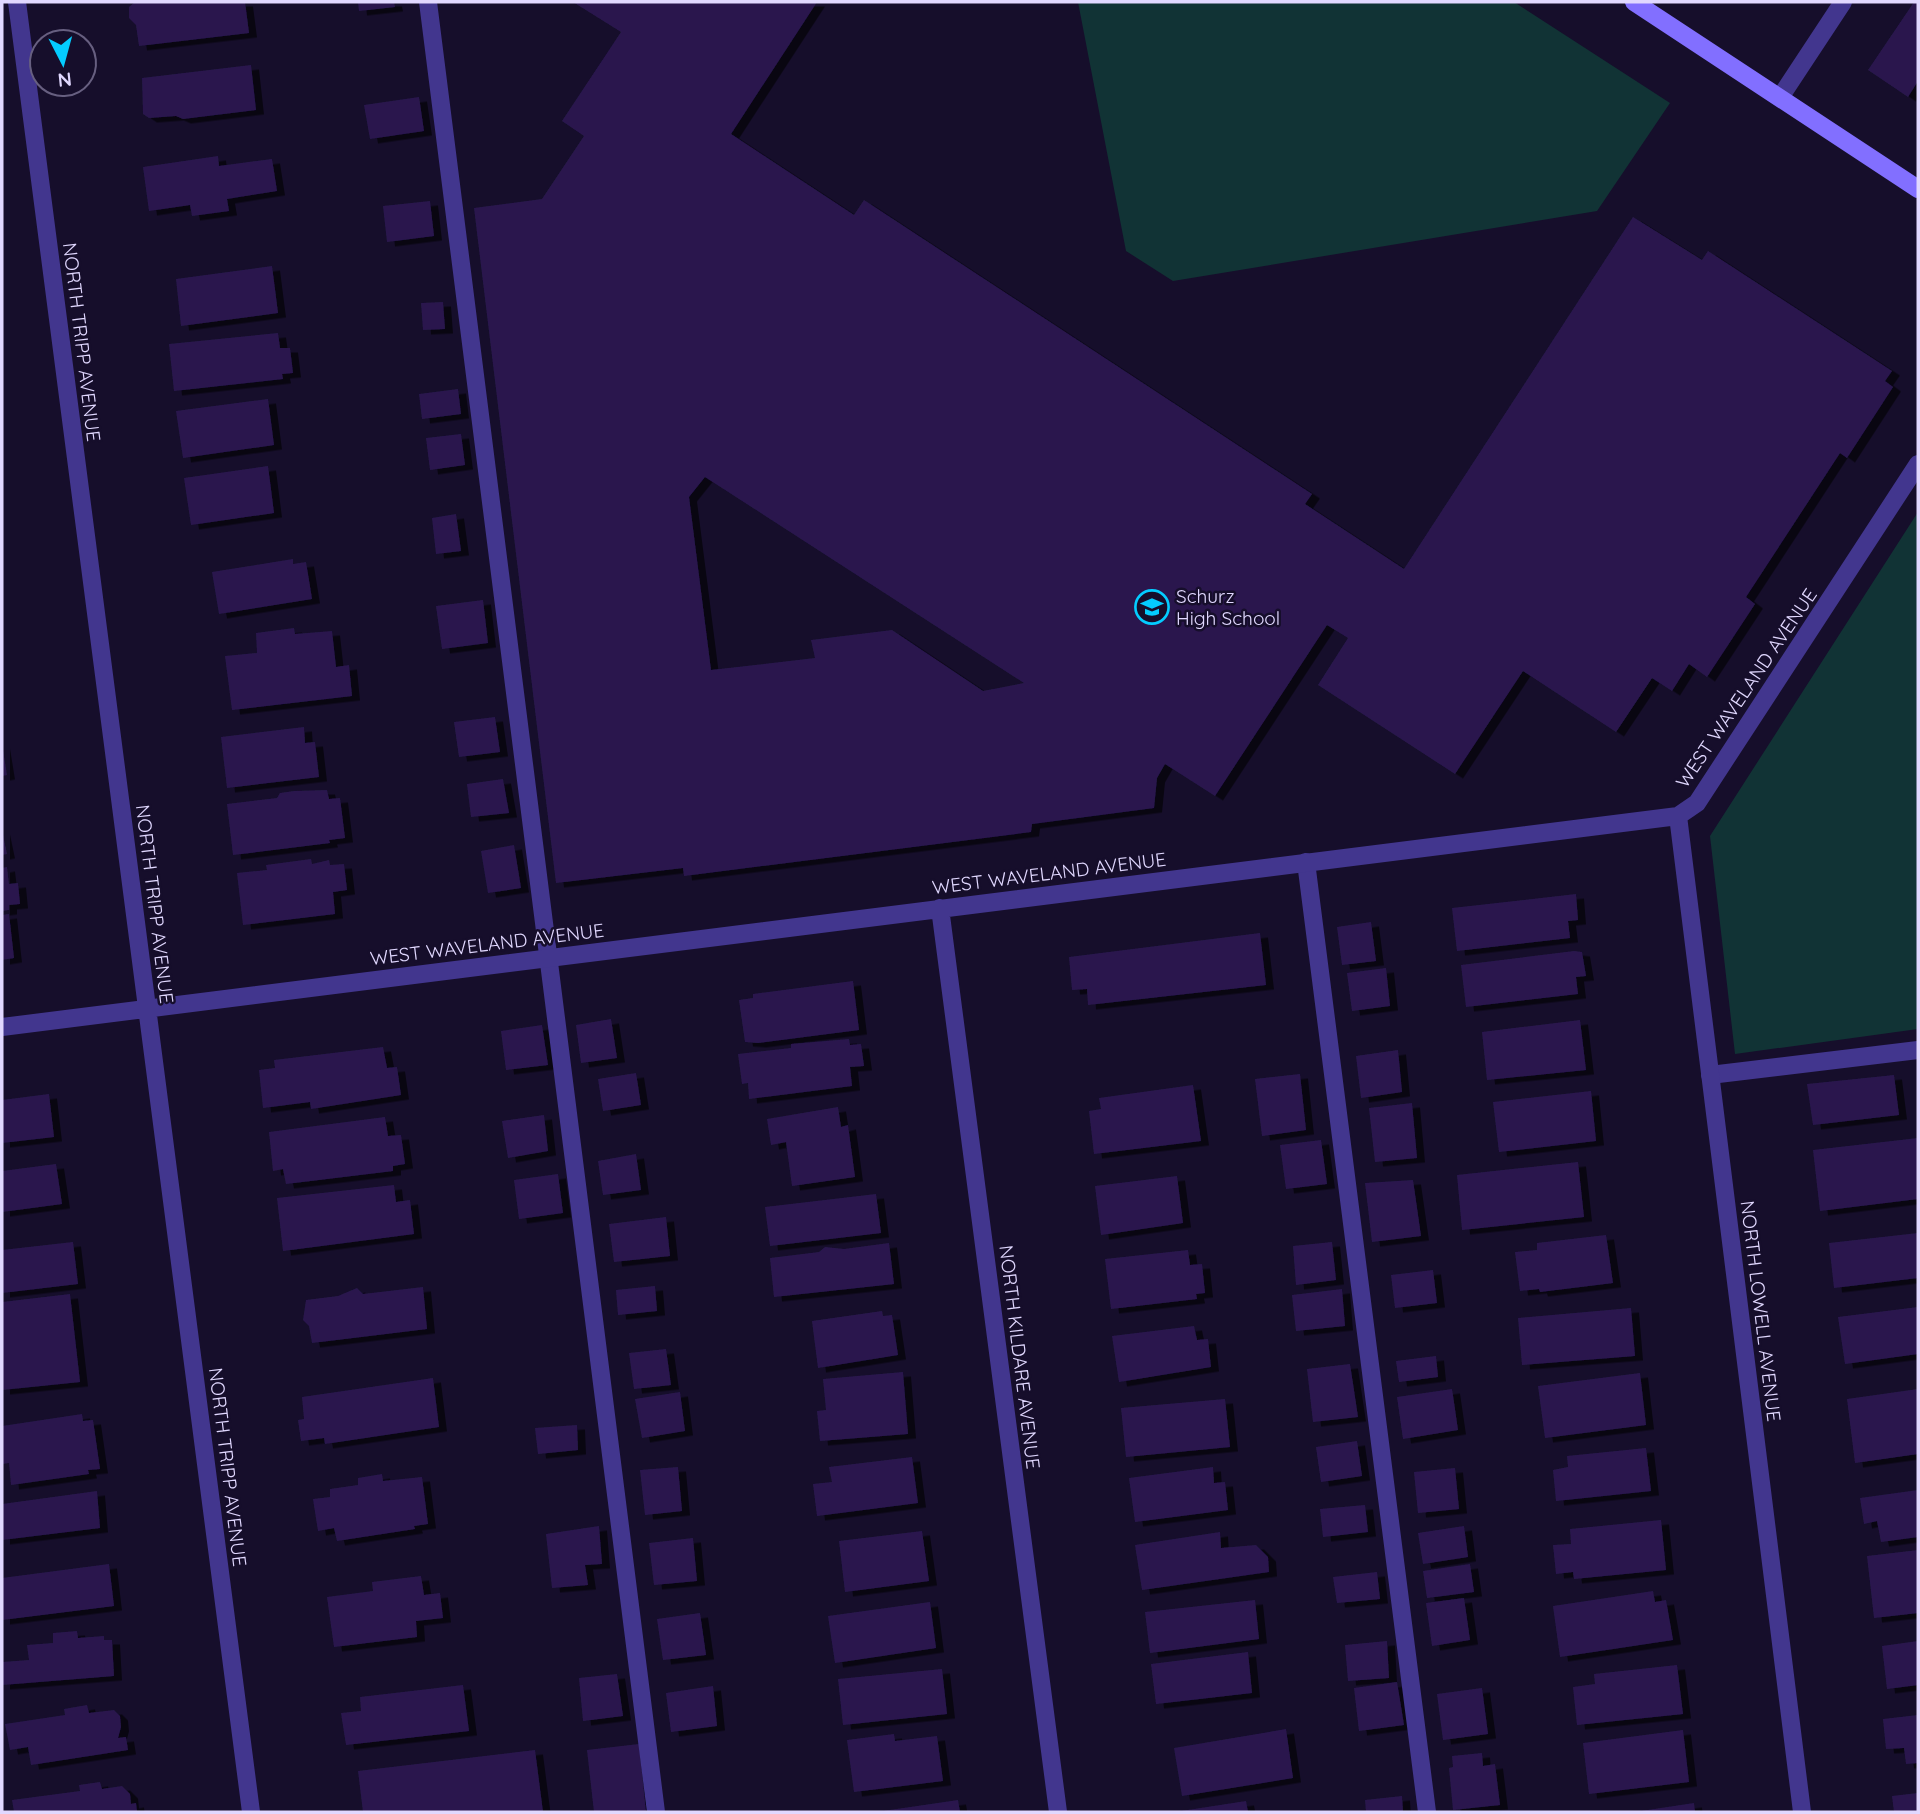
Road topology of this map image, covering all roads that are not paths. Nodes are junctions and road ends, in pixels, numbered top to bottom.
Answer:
1 (17, 2) edge
2 (428, 2) edge
3 (1634, 2) edge
4 (1843, 2) edge
5 (1780, 96) junction
6 (1918, 188) edge
7 (1918, 464) edge
8 (1678, 816) junction
9 (1306, 862) junction
10 (940, 908) junction
11 (550, 958) junction
12 (148, 1009) junction
13 (2, 1027) edge
14 (1918, 1050) edge
15 (1710, 1074) junction
16 (251, 1812) edge
17 (656, 1812) edge
18 (1058, 1812) edge
19 (1427, 1812) edge
20 (1802, 1812) edge

1 - 12 street, NORTH TRIPP AVENUE
2 - 11 street
3 - 5 main road
4 - 5 street
5 - 6 main road
7 - 8 street, WEST WAVELAND AVENUE
8 - 9 street, WEST WAVELAND AVENUE
8 - 15 street, NORTH LOWELL AVENUE
9 - 10 street, WEST WAVELAND AVENUE
9 - 19 street
10 - 11 street, WEST WAVELAND AVENUE
10 - 18 street, NORTH KILDARE AVENUE
11 - 12 street, WEST WAVELAND AVENUE
11 - 17 street
12 - 13 street, WEST WAVELAND AVENUE
12 - 16 street, NORTH TRIPP AVENUE
14 - 15 street
15 - 20 street, NORTH LOWELL AVENUE

